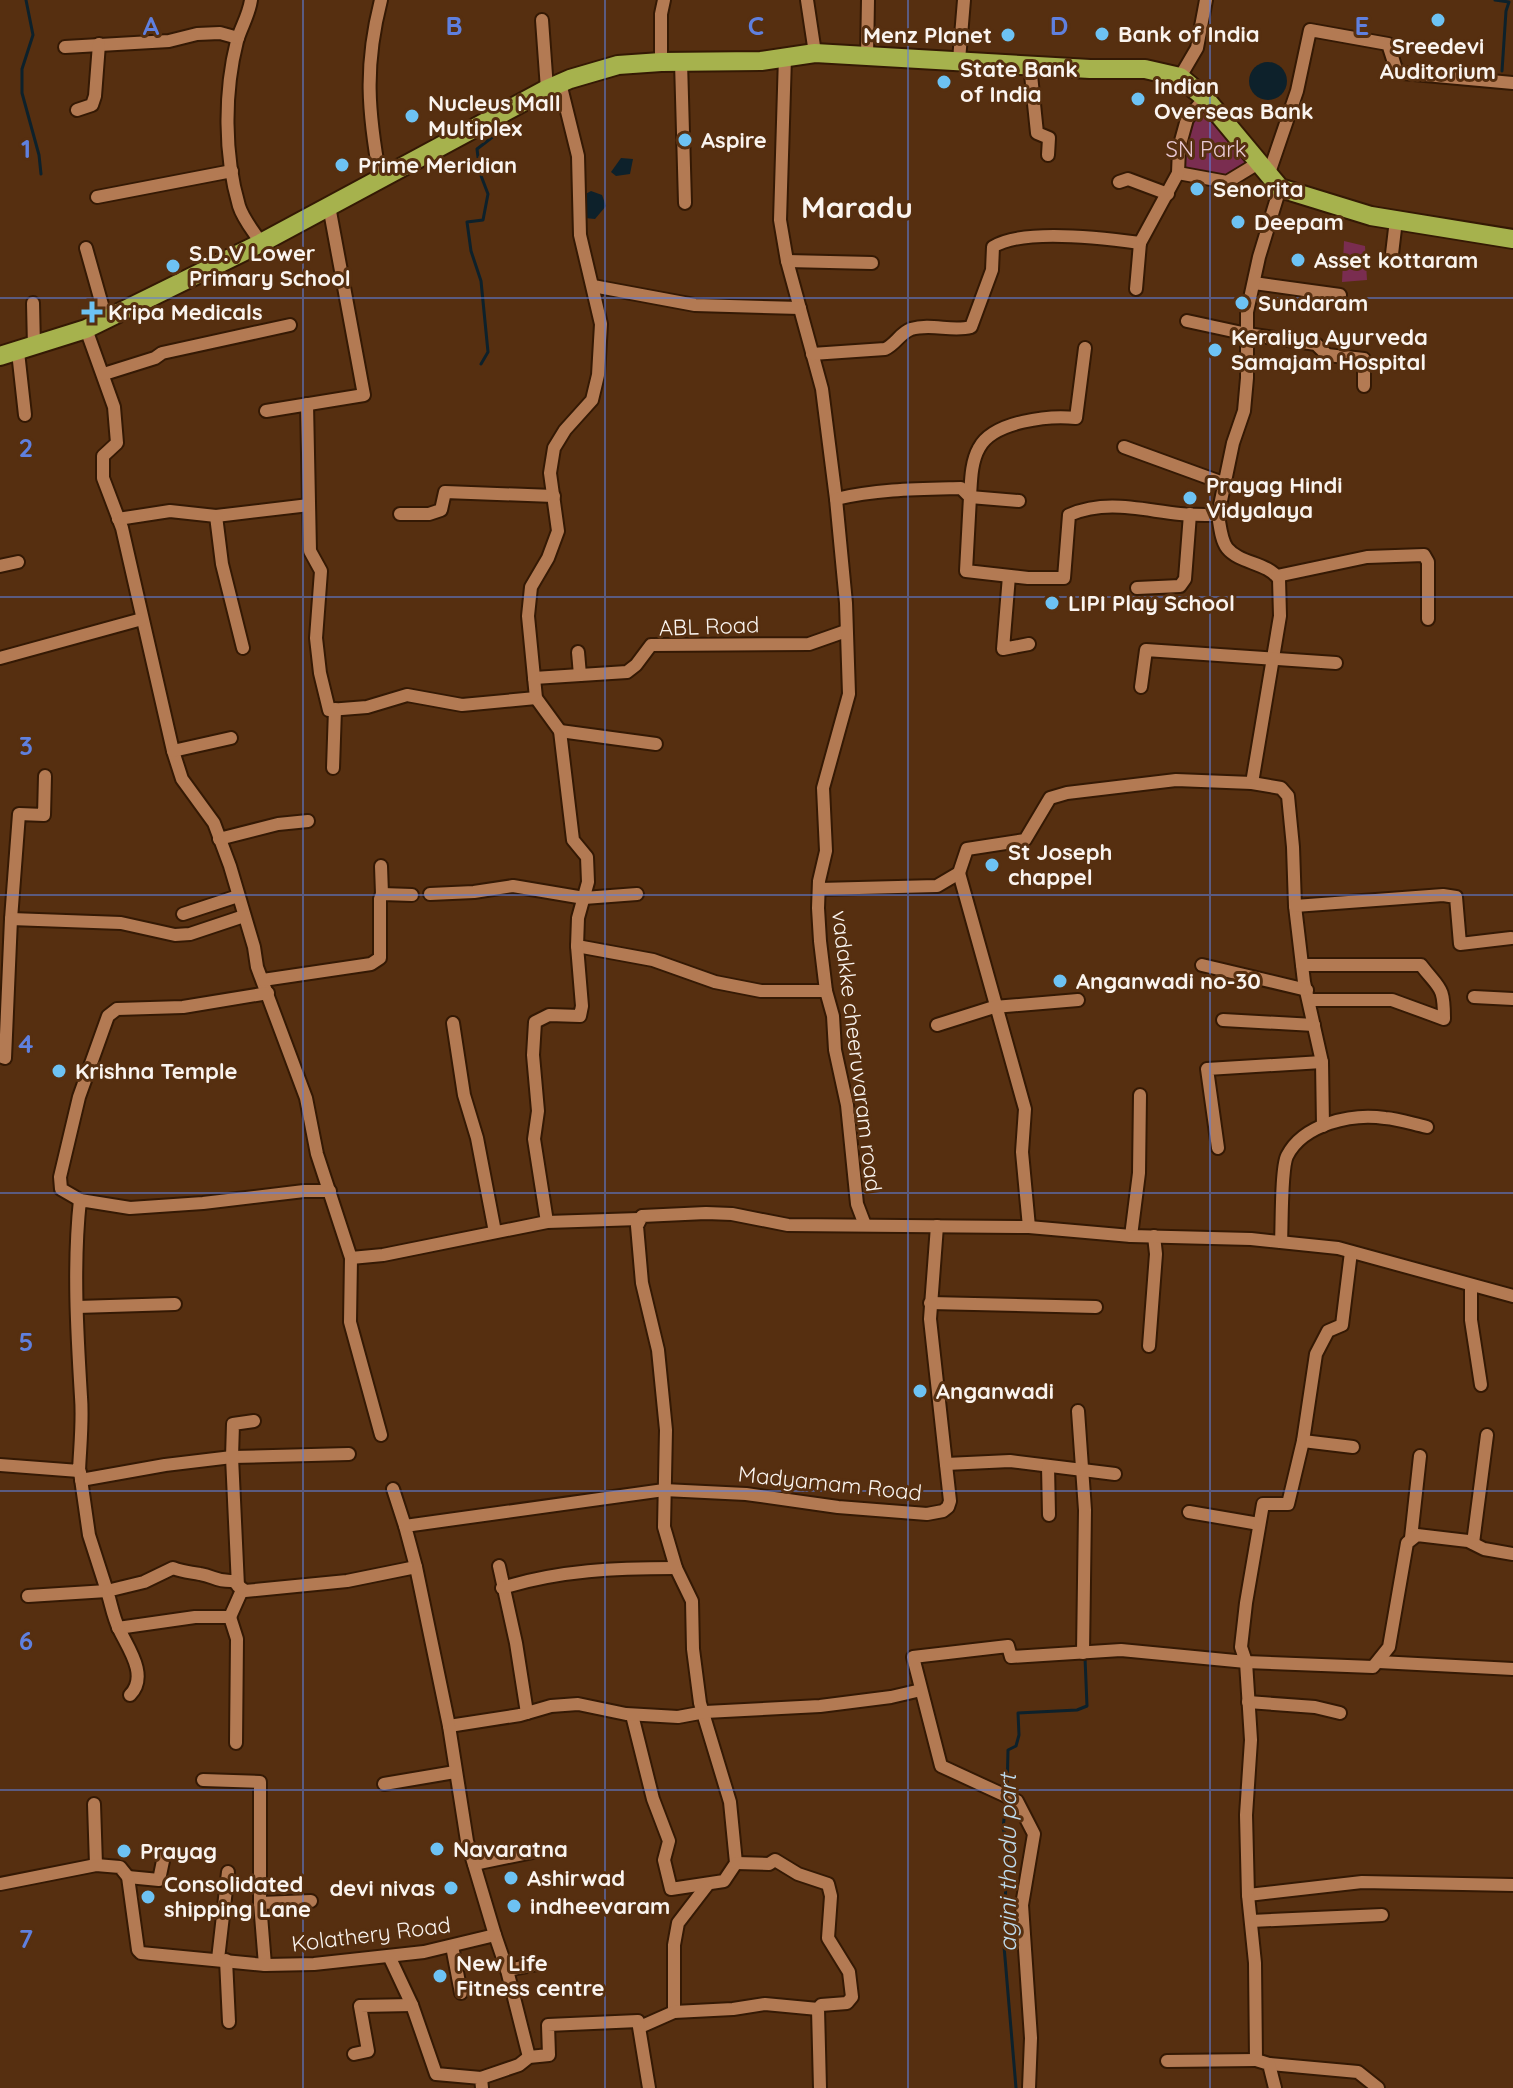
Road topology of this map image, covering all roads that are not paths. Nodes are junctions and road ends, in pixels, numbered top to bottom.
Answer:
1 (251, 0) edge
2 (381, 0) edge
3 (664, 0) edge
4 (807, 0) edge
5 (868, 0) edge
6 (964, 0) edge
7 (1206, 0) edge
8 (542, 20) dead end
9 (238, 38) junction
10 (99, 44) junction
11 (65, 47) dead end
12 (815, 53) junction
13 (867, 56) junction
14 (785, 57) junction
15 (959, 60) junction
16 (661, 62) junction
17 (681, 62) junction
18 (1030, 65) junction
19 (1180, 77) junction
20 (1513, 83) edge
21 (553, 86) junction
22 (1205, 98) junction
23 (77, 110) dead end
24 (1048, 155) dead end
25 (232, 171) junction
26 (1178, 173) junction
27 (1270, 175) junction
28 (380, 178) junction
29 (1119, 182) dead end
30 (1168, 194) junction
31 (97, 197) dead end
32 (685, 203) dead end
33 (329, 206) junction
34 (1396, 220) junction
35 (1513, 239) edge
36 (261, 243) junction
37 (1140, 243) junction
38 (86, 248) dead end
39 (1392, 254) dead end
40 (787, 261) junction
41 (872, 263) dead end
42 (1254, 283) junction
43 (593, 286) junction
44 (1136, 289) dead end
45 (1340, 295) dead end
46 (33, 303) dead end
47 (800, 308) junction
48 (106, 319) junction
49 (1187, 321) dead end
50 (290, 325) dead end
51 (86, 329) junction
52 (1247, 334) junction
53 (1085, 348) dead end
54 (17, 352) edge
55 (812, 354) junction
56 (104, 374) junction
57 (1364, 386) dead end
58 (307, 404) junction
59 (266, 411) dead end
60 (25, 415) dead end
61 (1124, 447) dead end
62 (1223, 483) junction
63 (554, 496) junction
64 (970, 497) junction
65 (836, 499) junction
66 (1019, 501) dead end
67 (309, 505) junction
68 (400, 514) dead end
69 (1190, 514) junction
70 (1218, 515) junction
71 (216, 516) junction
72 (118, 519) junction
73 (18, 562) dead end
74 (0, 566) edge
75 (1009, 576) junction
76 (1277, 576) junction
77 (1137, 588) dead end
78 (142, 619) junction
79 (1428, 619) dead end
80 (846, 631) junction
81 (1029, 644) dead end
82 (243, 648) dead end
83 (578, 652) dead end
84 (0, 658) edge
85 (1271, 660) junction
86 (1336, 663) dead end
87 (580, 675) junction
88 (534, 678) junction
89 (1141, 687) dead end
90 (536, 698) junction
91 (335, 709) junction
92 (560, 731) junction
93 (231, 738) dead end
94 (656, 744) dead end
95 (173, 751) junction
96 (333, 768) dead end
97 (45, 776) dead end
98 (1252, 783) junction
99 (308, 821) dead end
100 (219, 839) junction
101 (381, 866) dead end
102 (959, 873) junction
103 (819, 889) junction
104 (382, 894) junction
105 (430, 894) dead end
106 (637, 894) dead end
107 (412, 895) dead end
108 (238, 896) junction
109 (584, 898) junction
110 (1295, 906) junction
111 (183, 914) dead end
112 (244, 916) junction
113 (11, 919) junction
114 (1511, 938) dead end
115 (577, 946) junction
116 (1202, 965) dead end
117 (1302, 965) junction
118 (266, 987) junction
119 (826, 991) junction
120 (1308, 995) junction
121 (1474, 997) dead end
122 (1513, 999) edge
123 (1078, 1000) dead end
124 (994, 1007) junction
125 (1223, 1020) dead end
126 (453, 1023) dead end
127 (937, 1025) dead end
128 (1314, 1025) junction
129 (0, 1056) edge
130 (1322, 1062) junction
131 (1140, 1095) dead end
132 (1323, 1126) junction
133 (1427, 1127) dead end
134 (1218, 1148) dead end
135 (330, 1191) junction
136 (80, 1200) junction
137 (639, 1219) junction
138 (547, 1222) junction
139 (865, 1225) junction
140 (937, 1226) junction
141 (1029, 1227) junction
142 (495, 1232) junction
143 (1131, 1236) junction
144 (1154, 1236) junction
145 (1281, 1242) junction
146 (1351, 1252) junction
147 (351, 1258) junction
148 (1471, 1285) junction
149 (1513, 1296) edge
150 (930, 1303) junction
151 (175, 1304) dead end
152 (77, 1307) junction
153 (1096, 1307) dead end
154 (1149, 1346) dead end
155 (1481, 1385) dead end
156 (1078, 1411) dead end
157 (254, 1421) dead end
158 (381, 1435) dead end
159 (1487, 1435) dead end
160 (1303, 1441) junction
161 (1353, 1447) dead end
162 (349, 1454) dead end
163 (1420, 1456) dead end
164 (232, 1457) junction
165 (946, 1464) junction
166 (0, 1465) edge
167 (1048, 1466) junction
168 (1081, 1471) junction
169 (1115, 1474) dead end
170 (80, 1476) junction
171 (393, 1489) dead end
172 (664, 1490) junction
173 (1189, 1512) dead end
174 (1049, 1515) dead end
175 (1259, 1524) junction
176 (405, 1526) junction
177 (1411, 1538) junction
178 (1473, 1543) junction
179 (1513, 1554) edge
180 (499, 1566) dead end
181 (416, 1567) junction
182 (676, 1568) junction
183 (240, 1588) junction
184 (502, 1588) junction
185 (107, 1591) junction
186 (28, 1596) dead end
187 (230, 1617) junction
188 (118, 1628) junction
189 (1083, 1653) junction
190 (1246, 1662) junction
191 (1379, 1662) junction
192 (1513, 1669) edge
193 (921, 1690) junction
194 (130, 1695) dead end
195 (1248, 1702) junction
196 (705, 1712) junction
197 (527, 1713) junction
198 (1340, 1713) dead end
199 (632, 1715) junction
200 (449, 1726) junction
201 (236, 1743) dead end
202 (455, 1772) junction
203 (203, 1780) dead end
204 (384, 1784) dead end
205 (94, 1804) dead end
206 (533, 1852) dead end
207 (164, 1856) dead end
208 (736, 1863) junction
209 (474, 1864) junction
210 (96, 1865) junction
211 (228, 1872) dead end
212 (128, 1877) junction
213 (0, 1884) edge
214 (708, 1884) junction
215 (1513, 1885) edge
216 (1248, 1895) junction
217 (311, 1901) dead end
218 (260, 1903) junction
219 (1382, 1915) dead end
220 (1251, 1921) junction
221 (495, 1935) junction
222 (452, 1946) junction
223 (389, 1956) junction
224 (222, 1960) junction
225 (538, 1964) dead end
226 (265, 1965) junction
227 (507, 1970) junction
228 (461, 1993) dead end
229 (412, 2005) junction
230 (818, 2009) junction
231 (674, 2012) junction
232 (229, 2022) dead end
233 (640, 2027) junction
234 (354, 2054) dead end
235 (529, 2057) junction
236 (1256, 2060) junction
237 (1167, 2061) dead end
238 (1269, 2064) junction
239 (481, 2083) edge
240 (649, 2088) edge
241 (820, 2088) edge
242 (1029, 2088) edge
243 (1275, 2088) edge
244 (1378, 2088) edge

1 - 9 street
2 - 28 street
3 - 16 street
4 - 12 street
5 - 13 street
6 - 15 street
7 - 19 street
8 - 21 street
9 - 10 street
9 - 25 street
10 - 11 street
10 - 23 street
12 - 13 highway
12 - 14 highway
13 - 15 highway
14 - 17 highway
14 - 40 street, vadakke cheeruvaram road
15 - 18 highway
16 - 17 highway
16 - 21 highway
17 - 32 street
18 - 19 highway
18 - 24 street
19 - 22 highway
20 - 27 street
21 - 28 highway
21 - 43 street
22 - 26 street
22 - 27 highway
25 - 31 street
25 - 36 street
26 - 27 street
26 - 30 street
27 - 34 highway
27 - 42 street
28 - 33 highway
29 - 30 street
30 - 37 street
33 - 36 highway
33 - 58 street
34 - 35 highway
34 - 39 street
36 - 48 highway
37 - 44 street
37 - 55 street
38 - 48 street
40 - 41 street
40 - 47 street, vadakke cheeruvaram road
42 - 45 street
42 - 52 street
43 - 47 street
43 - 63 street
46 - 54 street
47 - 55 street, vadakke cheeruvaram road
48 - 51 highway
49 - 52 street
50 - 56 street
51 - 54 highway
51 - 56 street
52 - 57 street
52 - 62 street
53 - 64 street
54 - 60 street
55 - 65 street, vadakke cheeruvaram road
56 - 72 street
58 - 59 street
58 - 67 street
61 - 62 street
62 - 70 street
63 - 68 street
63 - 88 street
64 - 65 street
64 - 66 street
64 - 75 street
65 - 80 street, vadakke cheeruvaram road
67 - 71 street
67 - 91 street
69 - 70 street
69 - 75 street
69 - 77 street
70 - 76 street
71 - 72 street
71 - 82 street
72 - 78 street
73 - 74 street
75 - 81 street
76 - 79 street
76 - 85 street
78 - 84 street
78 - 95 street
80 - 87 street, ABL Road
80 - 103 street, vadakke cheeruvaram road
83 - 87 street
85 - 86 street
85 - 89 street
85 - 98 street
87 - 88 street, ABL Road
88 - 90 street
90 - 91 street
90 - 92 street
91 - 96 street
92 - 94 street
92 - 109 street
93 - 95 street
95 - 100 street
97 - 113 street
98 - 102 street
98 - 110 street
99 - 100 street
100 - 108 street
101 - 104 street
102 - 103 street
102 - 124 street
103 - 119 street, vadakke cheeruvaram road
104 - 107 street
104 - 118 street
105 - 109 street
106 - 109 street
108 - 111 street
108 - 112 street
109 - 115 street
110 - 114 street
110 - 117 street
112 - 113 street
112 - 118 street
113 - 129 street
115 - 119 street
115 - 138 street
116 - 120 street
117 - 120 street
117 - 120 street
118 - 135 street
118 - 136 street
119 - 139 street, vadakke cheeruvaram road
120 - 128 street
121 - 122 street
123 - 124 street
124 - 127 street
124 - 141 street
125 - 128 street
126 - 142 street
128 - 130 street
130 - 132 street
130 - 134 street
131 - 143 street
132 - 133 street
132 - 145 street
135 - 136 street
135 - 147 street
136 - 152 street
137 - 138 street
137 - 139 street
137 - 172 street
138 - 142 street
139 - 140 street
140 - 141 street
140 - 150 street, Madyamam Road
141 - 143 street
142 - 147 street
143 - 144 street
144 - 145 street
144 - 154 street
145 - 146 street
146 - 148 street
146 - 160 street
147 - 158 street
148 - 149 street
148 - 155 street
150 - 153 street
150 - 165 street, Madyamam Road
151 - 152 street
152 - 170 street
156 - 168 street
157 - 164 street
159 - 178 street
160 - 161 street
160 - 175 street
162 - 164 street
163 - 177 street
164 - 170 street
164 - 183 street
165 - 167 street
165 - 172 street, Madyamam Road
166 - 170 street
167 - 168 street
167 - 174 street
168 - 169 street
168 - 189 street
170 - 185 street
171 - 176 street
172 - 176 street
172 - 182 street
173 - 175 street
175 - 190 street
176 - 181 street
177 - 178 street
177 - 191 street
178 - 179 street
180 - 184 street
181 - 183 street
181 - 200 street
182 - 184 street
182 - 196 street
183 - 185 street
183 - 187 street
184 - 197 street
185 - 186 street
185 - 188 street
187 - 188 street
187 - 201 street
188 - 194 street
189 - 190 street
189 - 193 street
190 - 191 street
190 - 195 street
191 - 192 street
193 - 196 street
193 - 242 street
195 - 198 street
195 - 216 street
196 - 199 street
196 - 208 street
197 - 199 street
197 - 200 street
199 - 214 street
200 - 202 street
202 - 204 street
202 - 209 street
203 - 218 street
205 - 210 street
206 - 209 street
207 - 212 street
208 - 214 street
208 - 230 street
209 - 221 street
210 - 212 street
210 - 213 street
211 - 224 street
212 - 224 street, Kolathery Road
214 - 231 street
215 - 216 street
216 - 220 street
217 - 218 street
218 - 226 street
219 - 220 street
220 - 236 street
221 - 222 street, Kolathery Road
221 - 227 street
222 - 223 street, Kolathery Road
222 - 228 street
223 - 226 street, Kolathery Road
223 - 229 street
224 - 226 street, Kolathery Road
224 - 232 street
225 - 227 street
227 - 235 street
229 - 234 street
229 - 239 street
230 - 231 street
230 - 241 street
231 - 233 street
233 - 235 street
233 - 240 street
235 - 239 street
236 - 237 street
236 - 238 street
238 - 243 street
238 - 244 street

